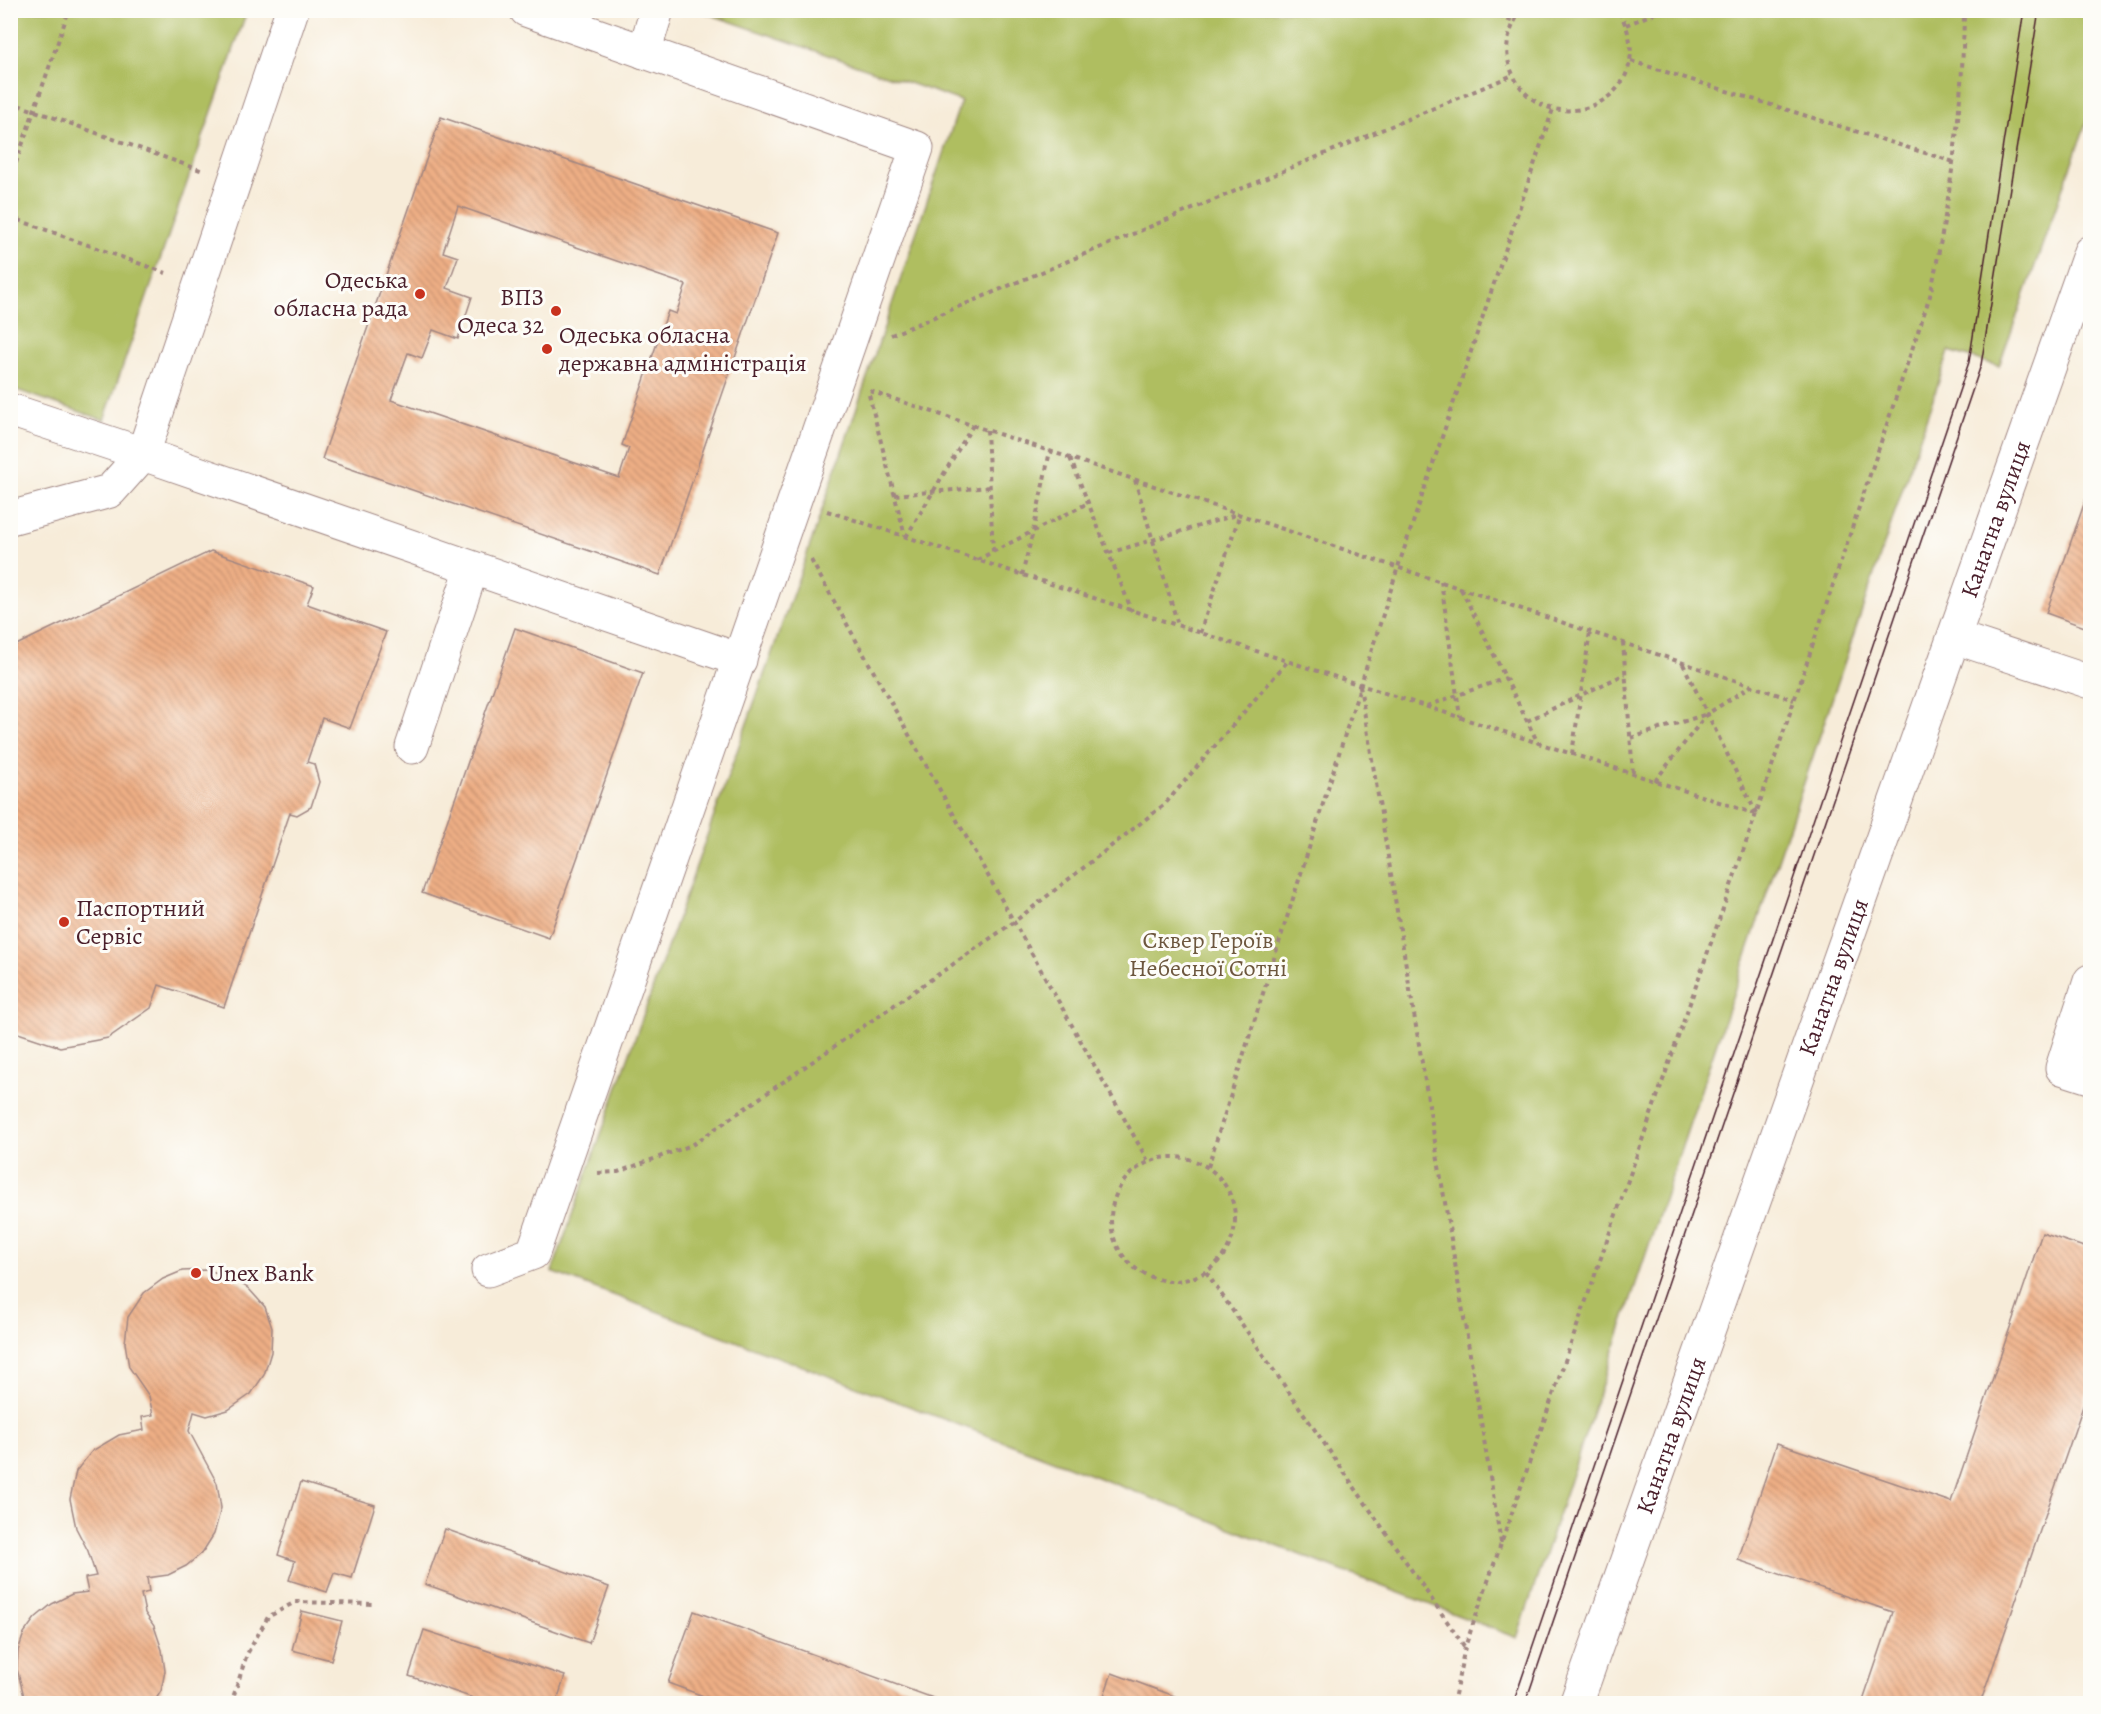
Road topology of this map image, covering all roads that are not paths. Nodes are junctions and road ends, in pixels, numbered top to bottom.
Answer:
1 (292, 10) edge
2 (526, 10) edge
3 (657, 10) edge
4 (644, 52) junction
5 (2091, 252) edge
6 (10, 410) edge
7 (143, 454) junction
8 (10, 518) edge
9 (472, 568) junction
10 (1954, 637) junction
11 (740, 660) junction
12 (2091, 682) edge
13 (412, 747) dead end
14 (2091, 981) edge
15 (2091, 1077) edge
16 (488, 1270) dead end
17 (1576, 1704) edge

1 - 7 main road
2 - 4 main road
3 - 4 main road
4 - 11 main road
5 - 10 main road, Канатна вулиця
6 - 7 main road
7 - 8 main road
7 - 9 main road
9 - 11 main road
9 - 13 main road
10 - 12 main road
10 - 17 main road, Канатна вулиця
11 - 16 main road
14 - 15 main road

